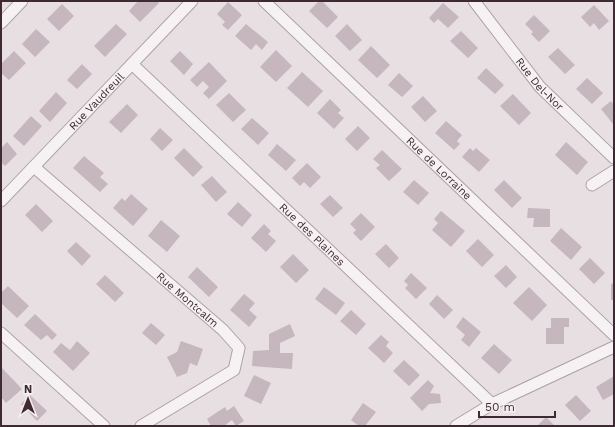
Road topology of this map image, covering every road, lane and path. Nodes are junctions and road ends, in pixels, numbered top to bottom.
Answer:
1 (22, 1) edge
2 (192, 1) edge
3 (264, 1) edge
4 (474, 1) edge
5 (1, 23) edge
6 (132, 64) junction
7 (614, 158) edge
8 (34, 167) junction
9 (614, 171) edge
10 (592, 185) dead end
11 (1, 201) edge
12 (1, 333) edge
13 (614, 335) edge
14 (614, 347) edge
15 (492, 404) junction
16 (104, 426) edge
17 (141, 426) edge
18 (456, 426) edge

1 - 5 street
2 - 6 street, Rue Vaudreuil
3 - 13 street, Rue de Lorraine
4 - 7 street, Rue Del-Nor
6 - 8 street, Rue Vaudreuil
6 - 15 street, Rue des Plaines
8 - 11 street, Rue Vaudreuil
8 - 17 street, Rue Montcalm
9 - 10 street
12 - 16 street
14 - 15 street
15 - 18 street

